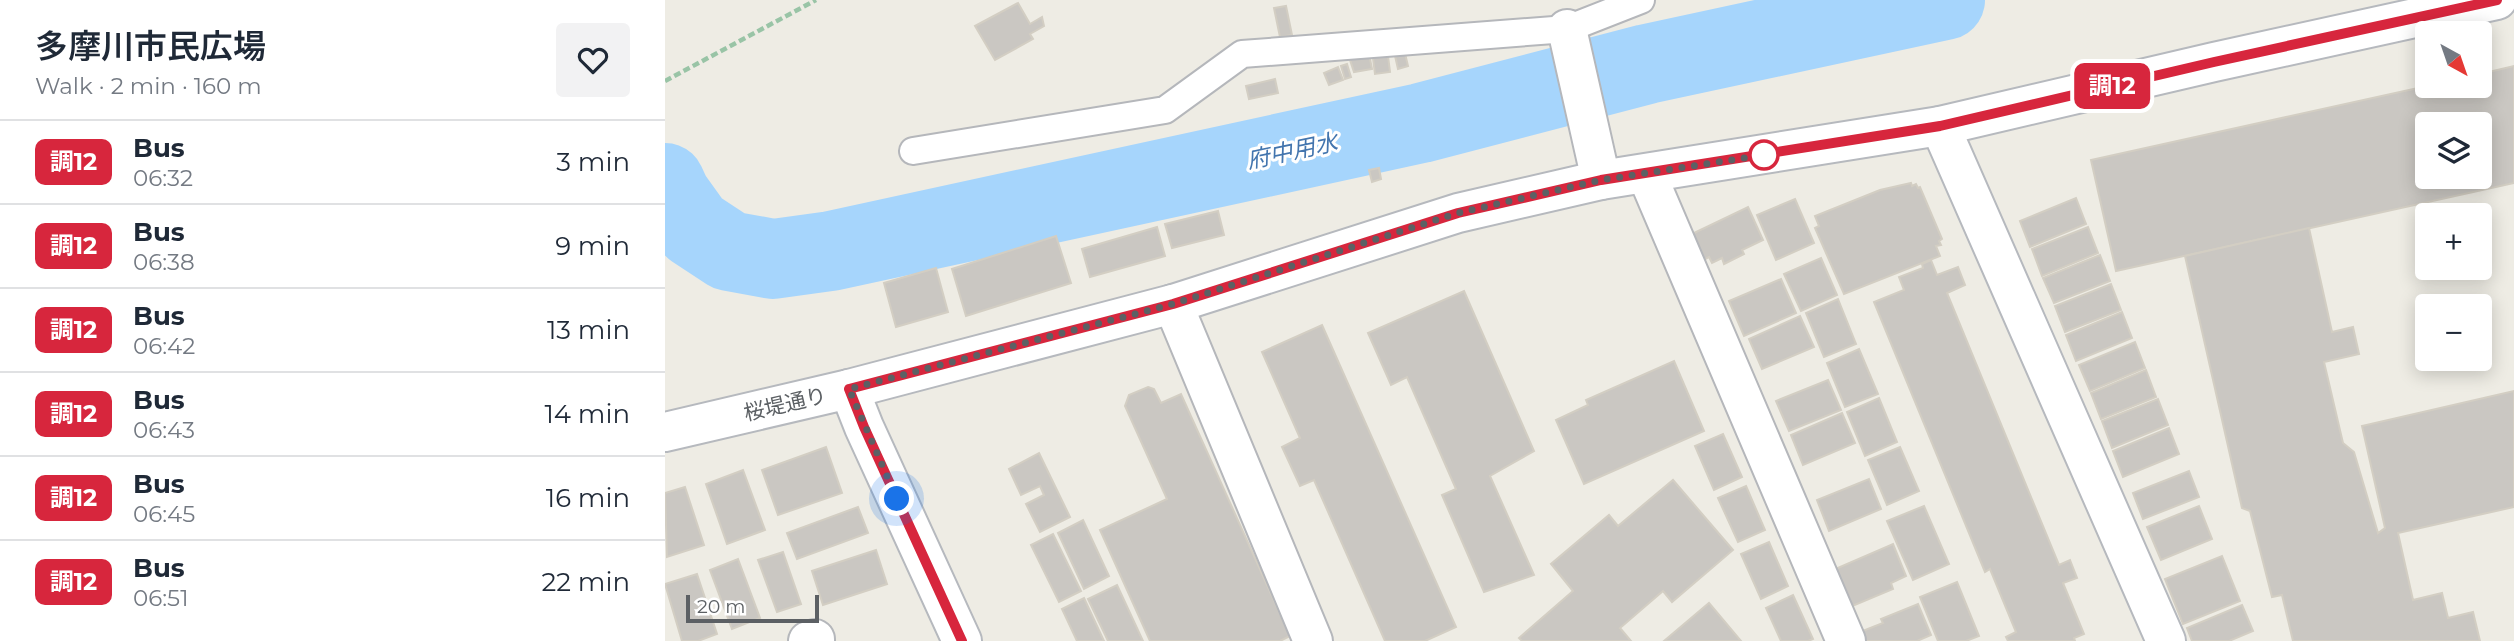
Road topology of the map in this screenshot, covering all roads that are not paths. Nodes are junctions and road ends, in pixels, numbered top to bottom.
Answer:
1 (1641, 0) edge
2 (2497, 0) edge
3 (1568, 37) junction
4 (1940, 126) junction
5 (913, 151) dead end
6 (1647, 175) junction
7 (1601, 180) junction
8 (1173, 304) junction
9 (849, 389) junction
10 (665, 432) edge
11 (808, 641) edge
12 (815, 641) edge
13 (962, 641) edge
14 (1313, 641) edge
15 (1846, 641) edge
16 (2166, 641) edge

1 - 3 lane
2 - 4 street, 桜堤通り
3 - 5 lane
3 - 7 street
4 - 6 street, 桜堤通り
4 - 16 street
6 - 7 street, 桜堤通り
6 - 15 street
7 - 8 street, 桜堤通り
8 - 9 street, 桜堤通り
8 - 14 street
9 - 10 street, 桜堤通り
9 - 13 street
11 - 12 street

